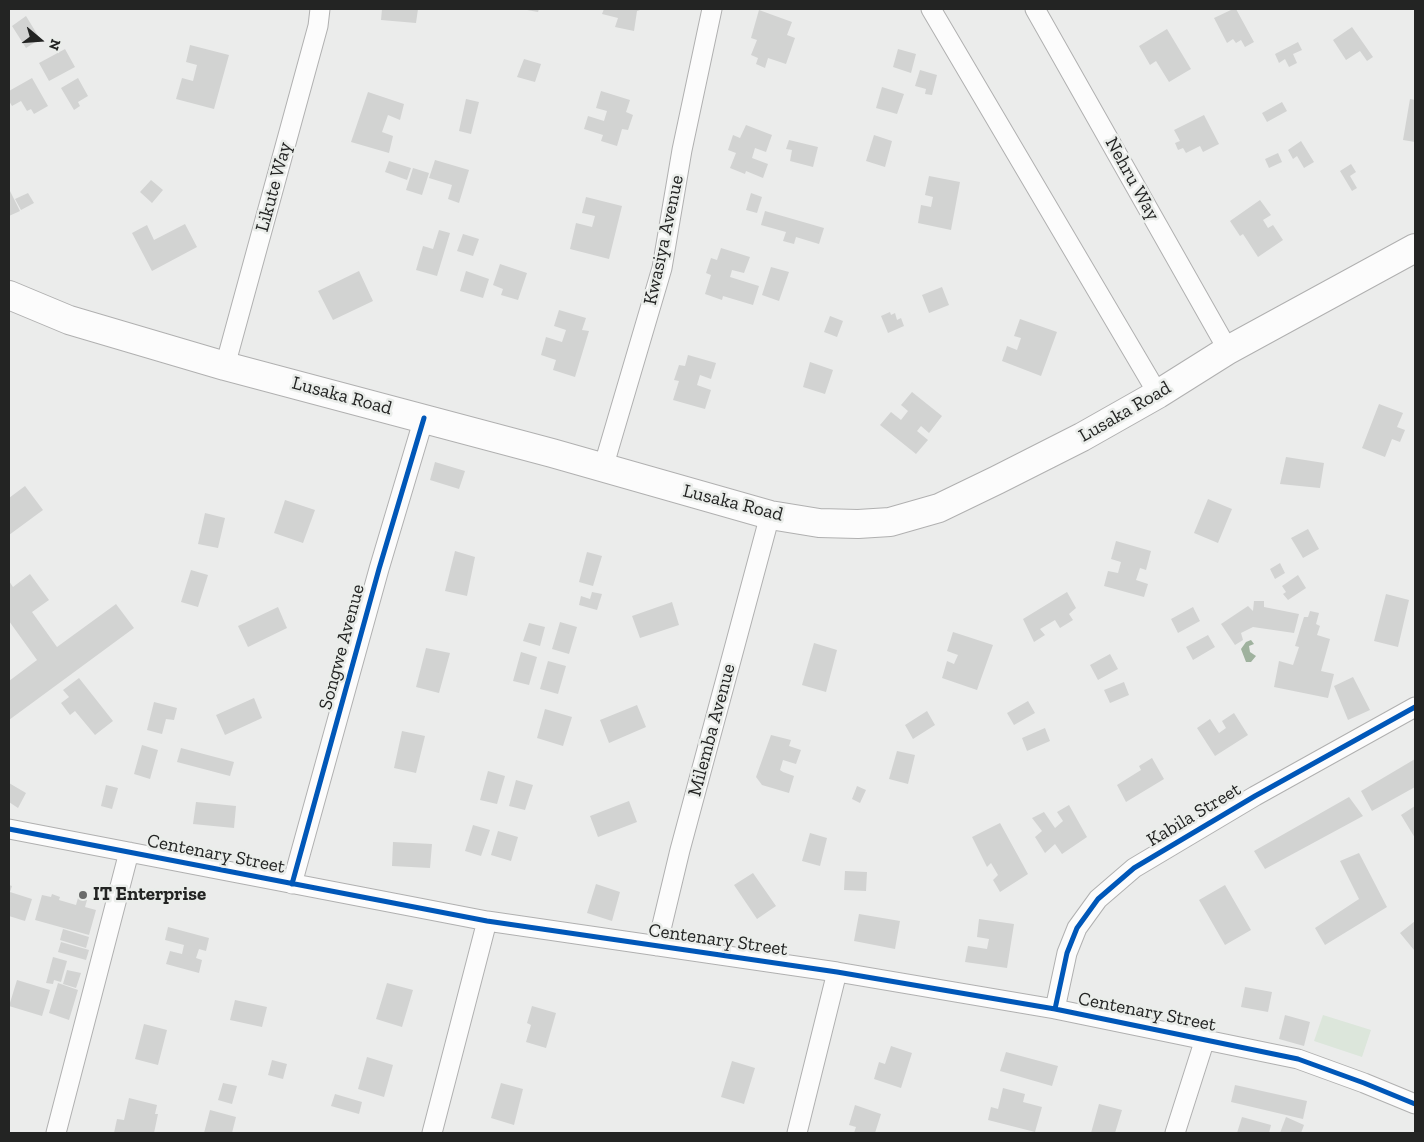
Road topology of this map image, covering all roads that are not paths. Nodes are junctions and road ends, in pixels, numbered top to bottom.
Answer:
1 (320, 9) edge
2 (712, 9) edge
3 (931, 9) edge
4 (1035, 9) edge
5 (1415, 248) edge
6 (9, 295) edge
7 (1228, 350) junction
8 (225, 366) junction
9 (1158, 394) junction
10 (424, 418) junction
11 (603, 468) junction
12 (770, 515) junction
13 (1415, 707) edge
14 (9, 829) edge
15 (129, 852) junction
16 (292, 884) junction
17 (487, 921) junction
18 (657, 946) junction
19 (837, 972) junction
20 (1055, 1009) junction
21 (1205, 1039) junction
22 (1415, 1104) edge
23 (56, 1133) edge
24 (432, 1133) edge
25 (797, 1133) edge
26 (1175, 1133) edge

1 - 8 street, Likute Way
2 - 11 street, Kwasiya Avenue
3 - 9 street
4 - 7 street, Nehru Way
5 - 7 highway, Lusaka Road
6 - 8 highway, Lusaka Road
7 - 9 highway, Lusaka Road
8 - 10 highway, Lusaka Road
9 - 12 highway, Lusaka Road
10 - 11 highway, Lusaka Road
10 - 16 street, Songwe Avenue
11 - 12 highway, Lusaka Road
12 - 18 street, Milemba Avenue
13 - 20 street, Kabila Street
14 - 15 street, Centenary Street
15 - 16 street, Centenary Street
15 - 23 street
16 - 17 street, Centenary Street
17 - 18 street, Centenary Street
17 - 24 street
18 - 19 street, Centenary Street
19 - 20 street, Centenary Street
19 - 25 street
20 - 21 street, Centenary Street
21 - 22 street, Centenary Street
21 - 26 street

